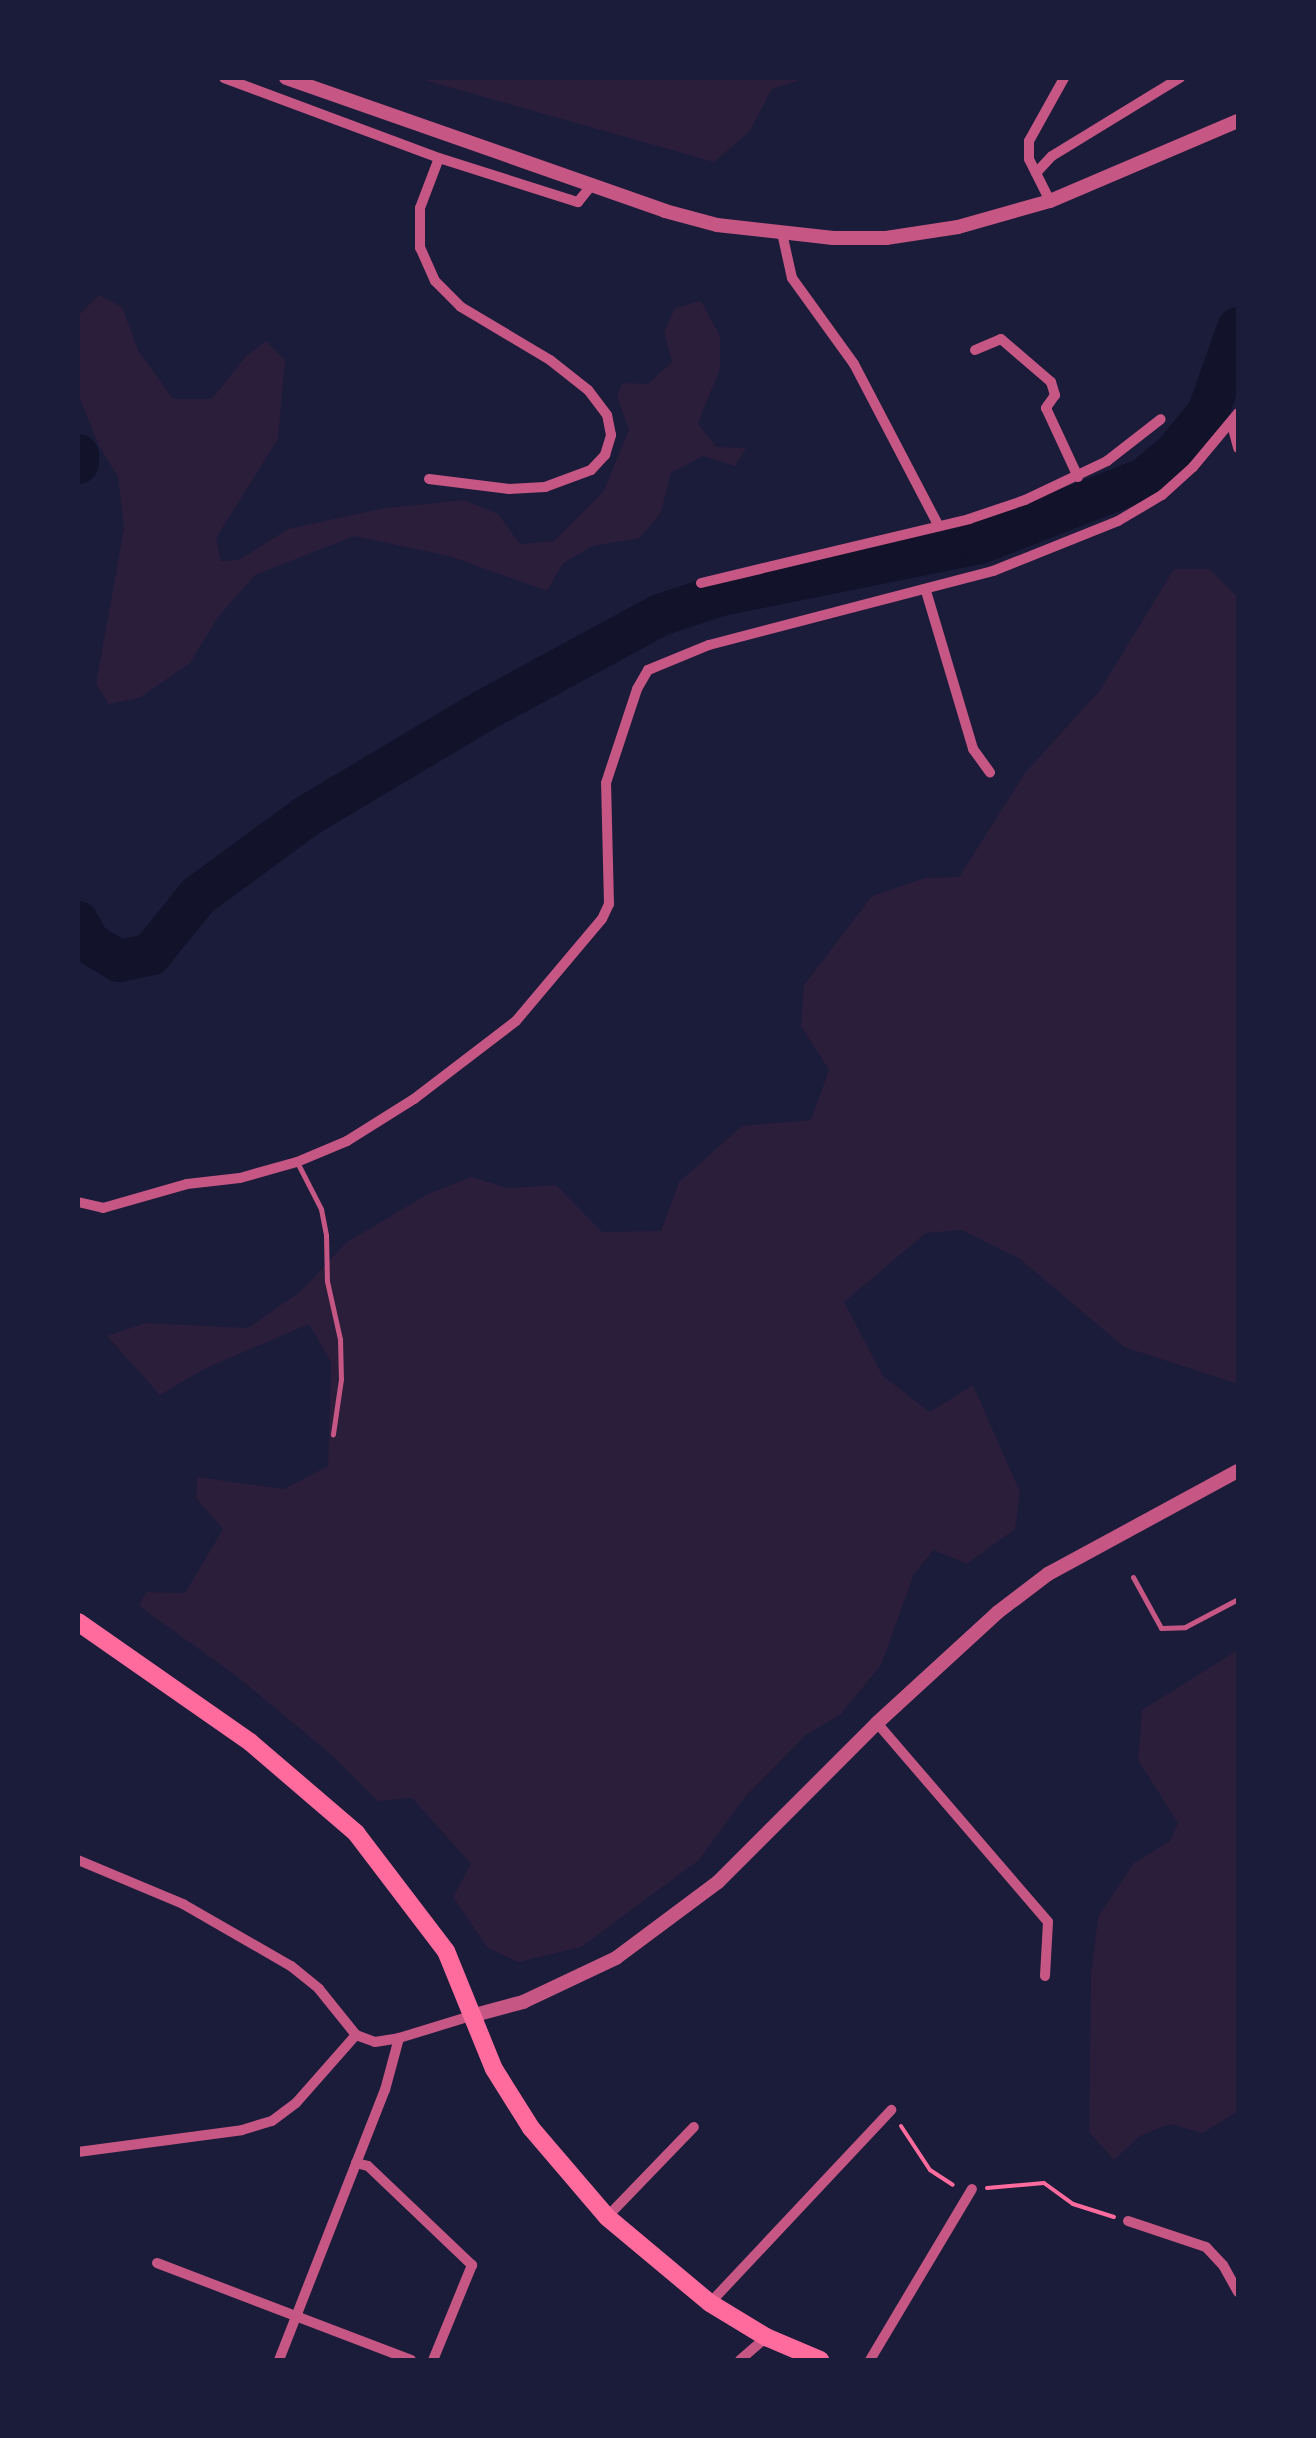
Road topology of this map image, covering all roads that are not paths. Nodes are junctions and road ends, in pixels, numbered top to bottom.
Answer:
1 (224, 78) edge
2 (286, 78) edge
3 (1064, 78) edge
4 (1180, 78) edge
5 (1238, 121) edge
6 (438, 158) junction
7 (1036, 172) junction
8 (591, 186) junction
9 (1050, 201) junction
10 (782, 234) junction
11 (975, 350) dead end
12 (1238, 414) edge
13 (1161, 419) dead end
14 (1232, 425) junction
15 (1238, 448) edge
16 (1078, 476) junction
17 (429, 479) dead end
18 (938, 526) junction
19 (701, 583) dead end
20 (926, 591) junction
21 (990, 772) dead end
22 (297, 1162) junction
23 (78, 1202) edge
24 (333, 1434) dead end
25 (1238, 1470) edge
26 (1133, 1578) dead end
27 (1238, 1599) edge
28 (78, 1622) edge
29 (877, 1723) junction
30 (78, 1860) edge
31 (1045, 1976) dead end
32 (471, 2016) junction
33 (356, 2035) junction
34 (399, 2038) junction
35 (890, 2110) road end
36 (694, 2126) dead end
37 (78, 2152) edge
38 (356, 2163) junction
39 (972, 2189) road end
40 (607, 2218) junction
41 (1128, 2221) road end
42 (157, 2263) dead end
43 (1238, 2292) edge
44 (710, 2303) junction
45 (296, 2314) junction
46 (766, 2337) junction
47 (279, 2360) edge
48 (411, 2360) edge
49 (433, 2360) edge
50 (740, 2360) edge
51 (820, 2360) edge
52 (870, 2360) edge

1 - 6 street
2 - 8 street
3 - 7 street
4 - 7 street
5 - 9 street
6 - 8 street
6 - 17 street
7 - 9 street
8 - 10 street
9 - 10 street
10 - 18 street
11 - 16 street
12 - 14 street
13 - 16 street
14 - 15 street
14 - 20 street
16 - 18 street
18 - 19 street
20 - 21 street
20 - 22 street
22 - 23 street
22 - 24 lane
25 - 29 street
26 - 27 lane
28 - 32 main road
29 - 31 street
29 - 32 street
30 - 33 street
32 - 34 street
32 - 40 main road
33 - 34 street
33 - 37 street
34 - 38 street
35 - 44 street
36 - 40 street
38 - 45 street
38 - 49 street
39 - 52 street
40 - 44 main road
41 - 43 street
42 - 45 street
44 - 46 main road
45 - 47 street
45 - 48 street
46 - 50 street
46 - 51 main road

